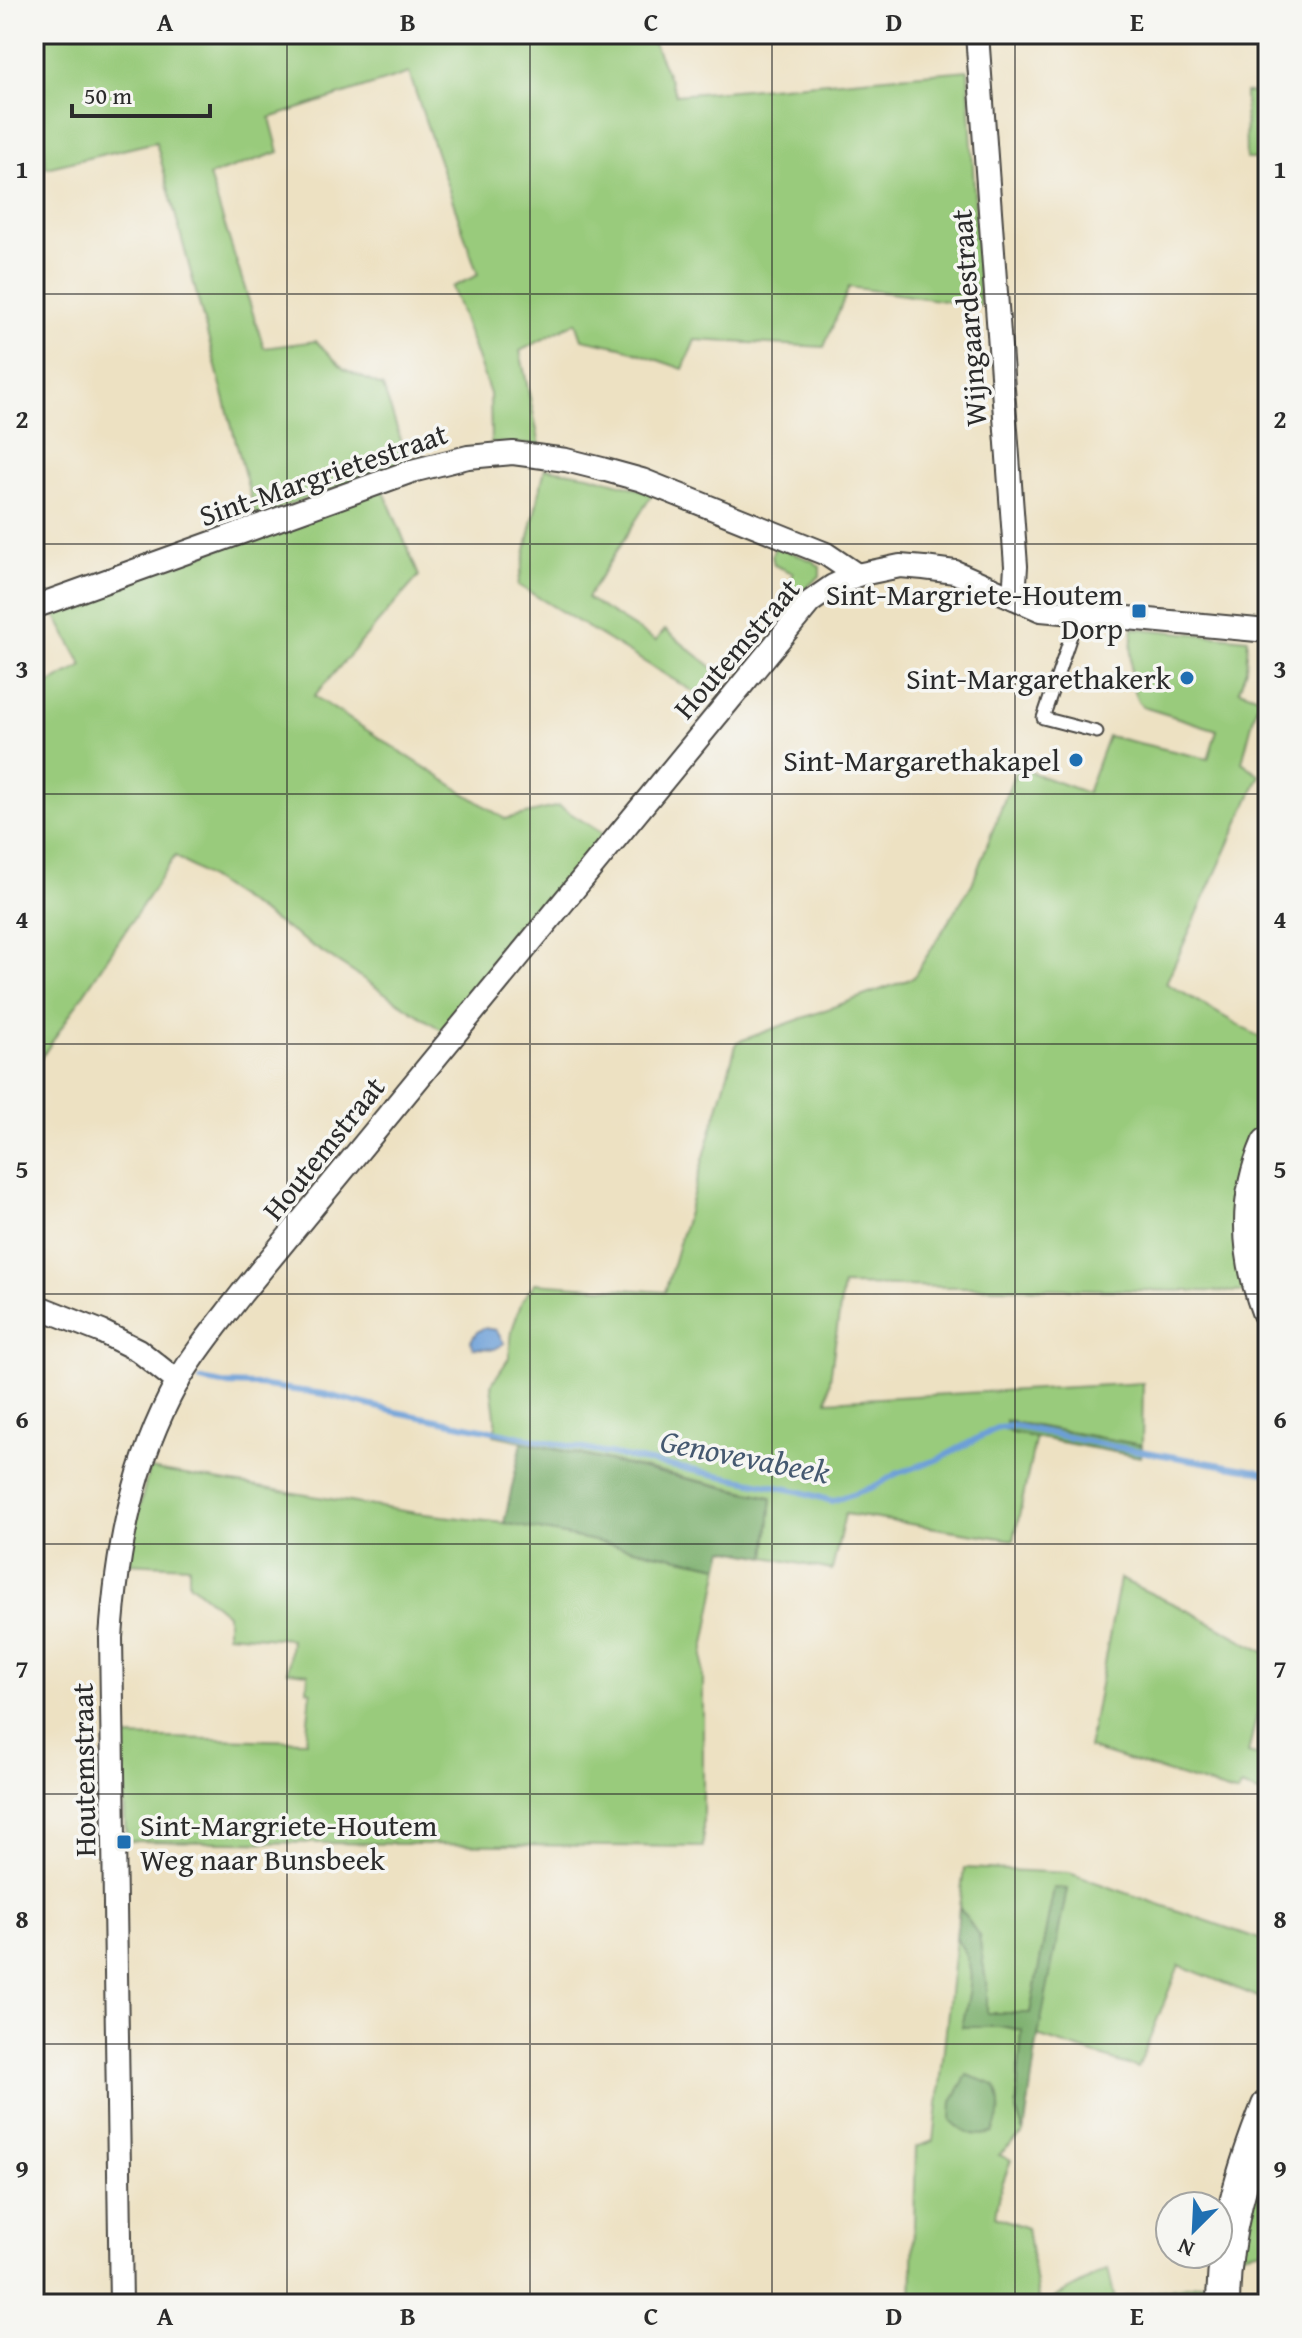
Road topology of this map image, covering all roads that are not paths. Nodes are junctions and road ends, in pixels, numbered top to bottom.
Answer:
1 (977, 34) edge
2 (857, 575) junction
3 (1014, 598) junction
4 (34, 607) edge
5 (1078, 615) junction
6 (1268, 631) edge
7 (1097, 732) dead end
8 (1268, 1144) edge
9 (34, 1305) edge
10 (1268, 1311) edge
11 (178, 1382) junction
12 (1268, 2106) edge
13 (121, 2304) edge
14 (1223, 2304) edge

1 - 3 street, Wijngaardestraat
2 - 3 street, Houtemstraat
2 - 4 street, Sint-Margrietestraat
2 - 11 street, Houtemstraat
3 - 5 street, Houtemstraat
5 - 6 street, Houtemstraat
5 - 7 lane
8 - 10 street
9 - 11 street
11 - 13 street, Houtemstraat
12 - 14 street

